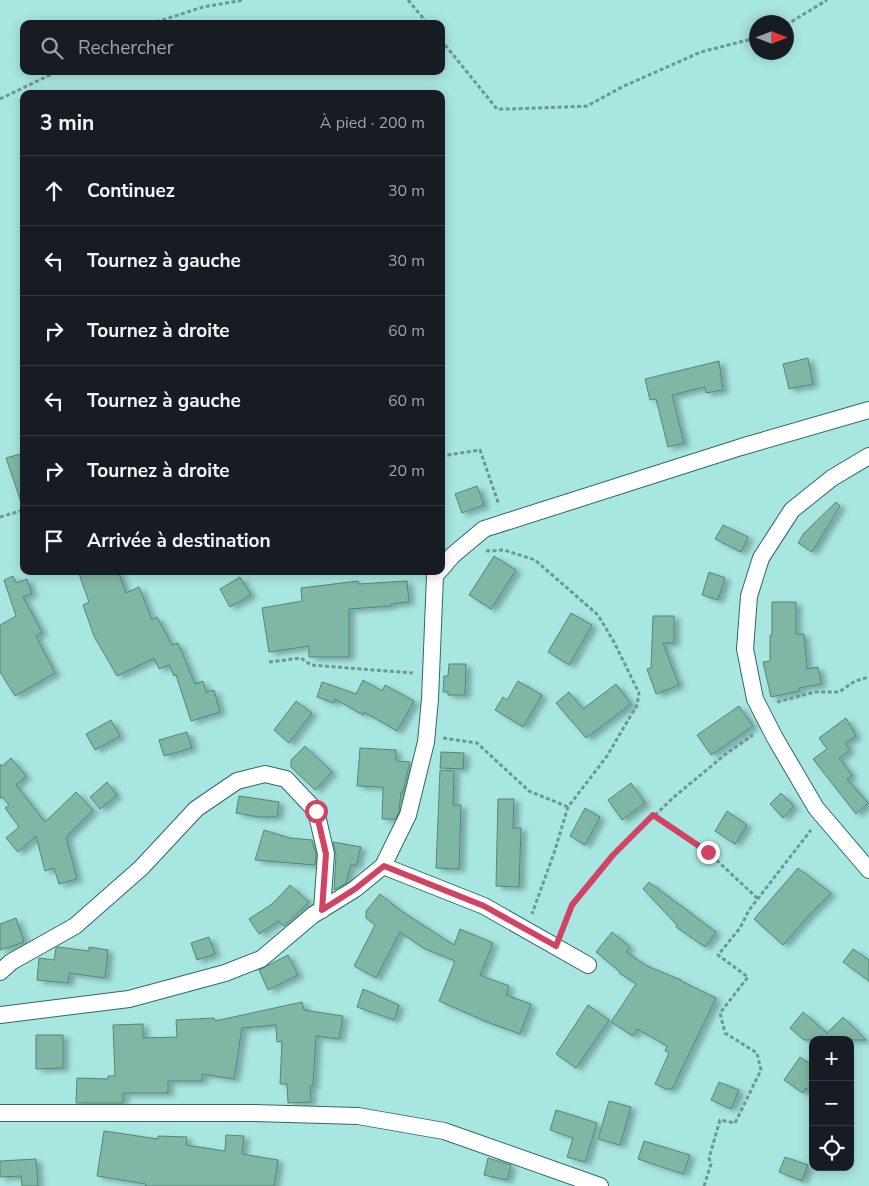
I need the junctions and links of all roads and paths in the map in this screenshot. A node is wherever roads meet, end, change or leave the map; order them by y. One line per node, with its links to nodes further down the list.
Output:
1 (244, 0): 4 (path)
2 (408, 0): 5 (path)
3 (827, 0): 6 (path)
4 (162, 20)
5 (425, 20)
6 (794, 20)
7 (749, 40): 8 (path)
8 (445, 45)
9 (50, 75): 10 (path)
10 (0, 99)
11 (869, 410): 16 (street)
12 (445, 455): 16 (path)
13 (869, 456): 23 (street)
14 (20, 511): 15 (path)
15 (0, 517)
16 (505, 522): 17 (street)
17 (453, 555): 18 (street); 26 (path)
18 (445, 564)
19 (436, 575): 21 (street)
20 (269, 662): 21 (path)
21 (431, 675): 25 (street)
22 (869, 678): 23 (path)
23 (759, 706): 24 (street)
24 (768, 725): 27 (path); 28 (street)
25 (427, 735): 26 (path); 29 (street)
26 (568, 807): 33 (path)
27 (653, 815): 31 (path); 34 (path)
28 (822, 815): 30 (street); 31 (path)
29 (384, 866): 32 (street); 33 (street)
30 (869, 870)
31 (758, 899): 40 (path)
32 (322, 910): 36 (street); 37 (street)
33 (527, 930): 34 (street)
34 (556, 946): 35 (street)
35 (588, 965)
36 (0, 972)
37 (0, 1014)
38 (0, 1113): 39 (street)
39 (600, 1186)
40 (704, 1186)

